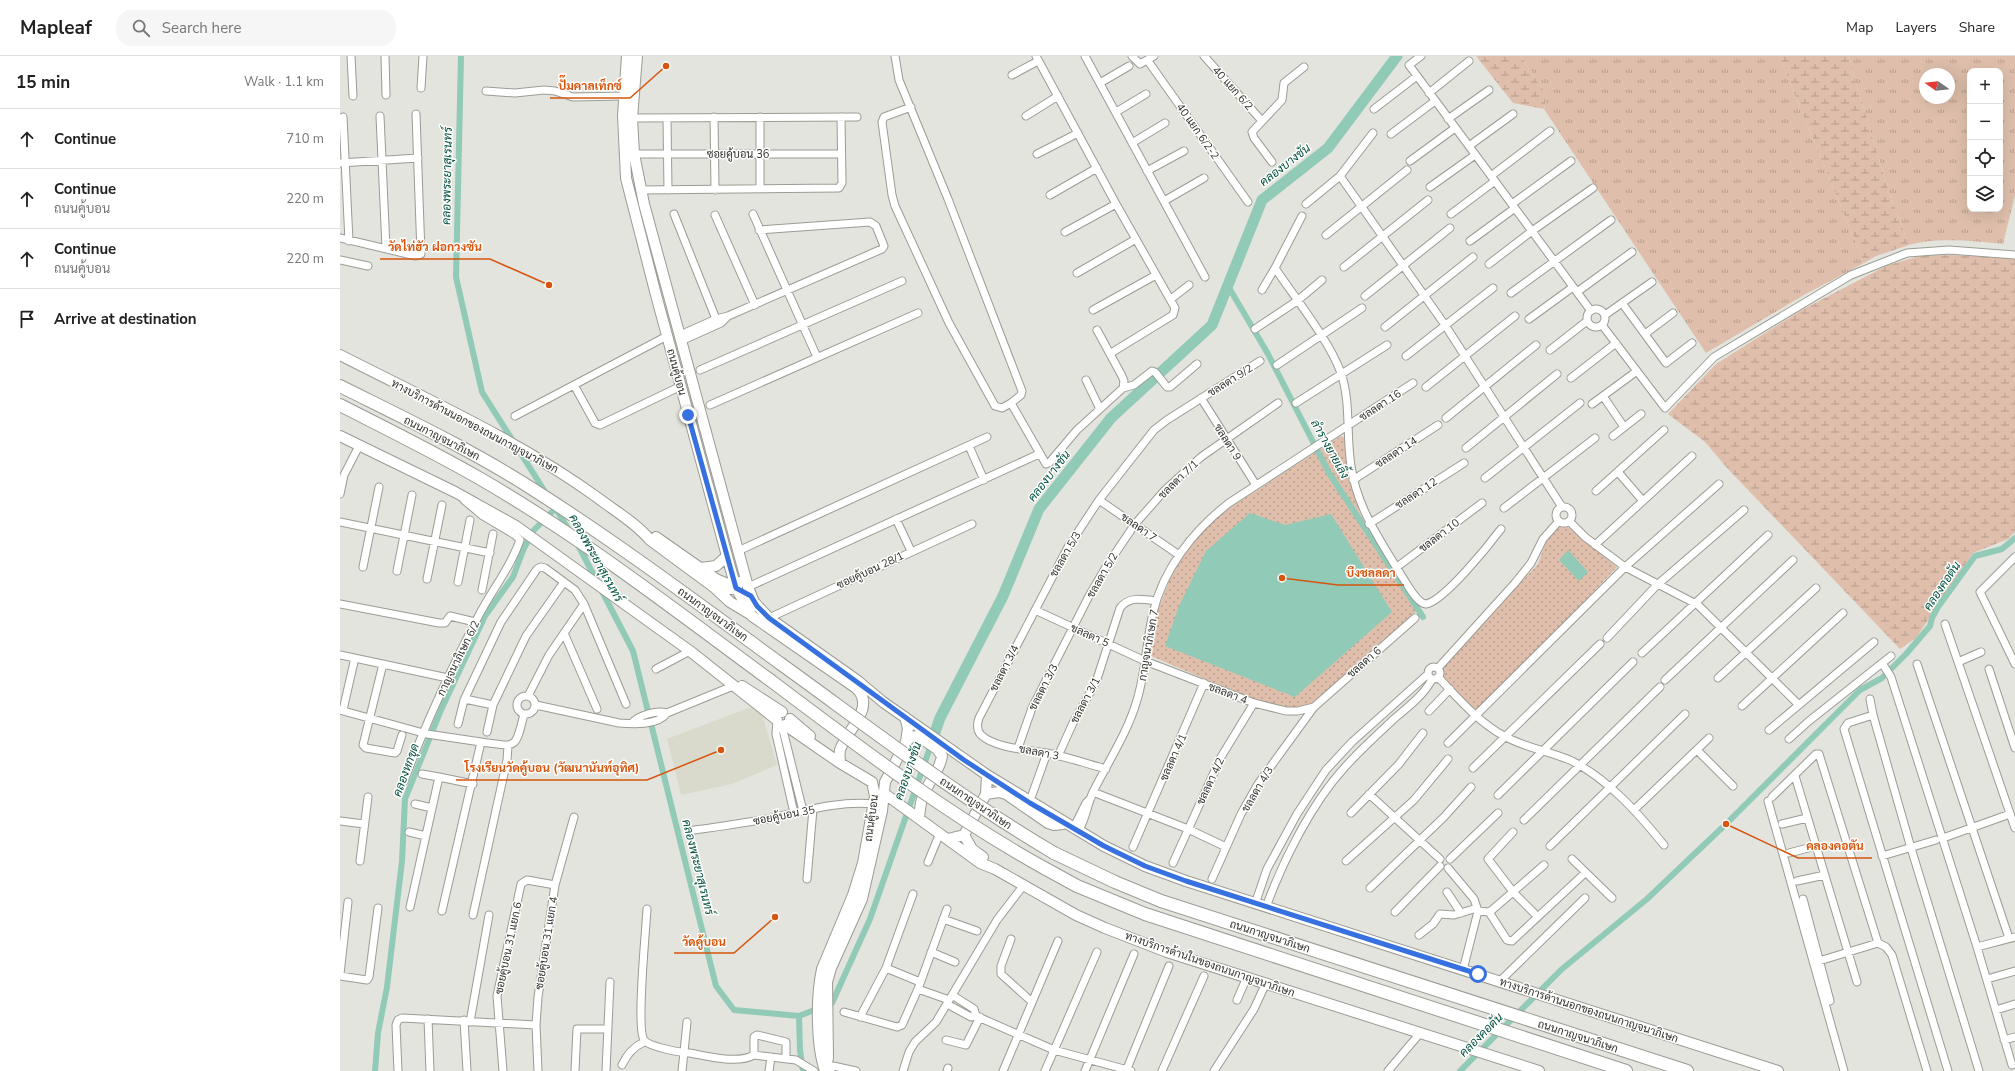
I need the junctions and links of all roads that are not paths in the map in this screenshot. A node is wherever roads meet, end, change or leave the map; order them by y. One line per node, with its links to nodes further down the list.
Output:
1 (352, 56): 25 (street)
2 (385, 56): 24 (street)
3 (423, 56): 19 (street)
4 (627, 56): 26 (main road, ถนนคู้บอน)
5 (637, 56): 41 (main road, ถนนคู้บอน)
6 (895, 56): 29 (street)
7 (1085, 56): 18 (street)
8 (1132, 56): 12 (street)
9 (1204, 56): 44 (street, 40 แยก 6/2)
10 (1421, 56): 17 (street)
11 (1037, 58): 16 (street); 27 (street)
12 (1151, 58): 82 (street, 40 แยก 6/2-2)
13 (1469, 62): 22 (street)
14 (1129, 66): 18 (street)
15 (1304, 67): 44 (street)
16 (1012, 75)
17 (1417, 76): 22 (street); 30 (street)
18 (1100, 83): 31 (street)
19 (421, 88)
20 (1489, 90): 43 (street)
21 (486, 91): 26 (street)
22 (1429, 93): 28 (street)
23 (1146, 94): 31 (street)
24 (386, 95)
25 (353, 96)
26 (624, 96): 150 (main road, ถนนคู้บอน)
27 (1058, 96): 35 (street); 48 (street)
28 (1435, 101): 43 (street); 50 (street)
29 (911, 107): 182 (street); 182 (street)
30 (1374, 108)
31 (1116, 112): 51 (street)
32 (416, 114): 61 (street)
33 (1513, 114): 52 (street)
34 (380, 116): 62 (street)
35 (1026, 116)
36 (344, 117): 65 (street)
37 (714, 117): 38 (street); 42 (street); 56 (street)
38 (760, 117): 39 (street); 57 (street)
39 (841, 117): 40 (street); 58 (street)
40 (857, 117)
41 (632, 118): 42 (street); 54 (main road, ถนนคู้บอน)
42 (667, 118): 55 (street)
43 (1448, 119): 46 (street)
44 (1262, 121): 66 (street)
45 (1165, 123): 51 (street)
46 (1455, 128): 52 (street); 63 (street)
47 (1550, 131): 72 (street)
48 (1078, 133): 59 (street); 67 (street)
49 (1373, 133): 70 (street)
50 (1391, 134)
51 (1132, 142): 69 (street)
52 (1469, 146): 60 (street)
53 (1184, 150): 69 (street)
54 (634, 154): 55 (street, ซอยคู้บอน 36); 76 (main road, ถนนคู้บอน)
55 (667, 154): 56 (street, ซอยคู้บอน 36); 77 (street)
56 (714, 154): 57 (street, ซอยคู้บอน 36); 78 (street)
57 (759, 154): 58 (street, ซอยคู้บอน 36); 75 (street)
58 (841, 154): 75 (street)
59 (1037, 154)
60 (1475, 155): 72 (street); 73 (street)
61 (418, 158): 62 (street); 103 (street)
62 (381, 161): 65 (street); 103 (street)
63 (1410, 161)
64 (1571, 161): 85 (street)
65 (342, 162): 101 (street)
66 (1272, 162)
67 (1097, 168): 79 (street); 83 (street)
68 (1407, 170): 86 (street)
69 (1147, 171): 81 (street)
70 (1340, 176): 84 (street); 86 (street)
71 (1204, 178): 81 (street)
72 (1492, 178): 85 (street); 89 (street)
73 (1430, 188)
74 (1593, 188): 95 (street)
75 (760, 189): 78 (street)
76 (641, 190): 77 (street); 152 (main road, ถนนคู้บอน)
77 (668, 190): 78 (street)
78 (715, 190)
79 (1050, 195)
80 (1428, 200): 99 (street)
81 (1164, 201): 116 (street)
82 (1248, 202)
83 (1116, 204): 96 (street); 100 (street)
84 (1306, 204)
85 (1513, 206): 95 (street); 102 (street)
86 (1361, 207): 97 (street); 99 (street)
87 (674, 214): 140 (street)
88 (752, 214): 94 (street)
89 (1451, 214)
90 (715, 215): 131 (street)
91 (1302, 216): 113 (street)
92 (1611, 220): 108 (street)
93 (1450, 228): 112 (street)
94 (760, 230): 122 (street); 122 (street)
95 (1532, 231): 108 (street); 109 (street)
96 (1065, 232)
97 (1326, 235)
98 (340, 238): 101 (street)
99 (1383, 238): 111 (street); 112 (street)
100 (1136, 239): 114 (street); 115 (street)
101 (349, 240): 103 (street)
102 (1470, 240)
103 (386, 248)
104 (1632, 252): 124 (street)
105 (2015, 255): 167 (street)
106 (1472, 257): 127 (street)
107 (340, 260): 110 (street)
108 (1554, 261): 124 (street); 125 (street)
109 (1489, 264)
110 (368, 266)
111 (1344, 267)
112 (1403, 267): 126 (street); 127 (street)
113 (1275, 268): 123 (street); 129 (street)
114 (1077, 273)
115 (1156, 274): 128 (street); 133 (street)
116 (1205, 277)
117 (1322, 280): 129 (street)
118 (902, 281): 143 (street)
119 (1652, 282): 130 (street)
120 (1189, 285): 128 (street)
121 (1492, 288): 144 (street)
122 (787, 290): 131 (street); 143 (street)
123 (1262, 290)
124 (1575, 290): 134 (street); 141 (street)
125 (1511, 293)
126 (1365, 296)
127 (1424, 297): 144 (street); 146 (street)
128 (1171, 300): 158 (street)
129 (1297, 301): 147 (street); 151 (street)
130 (1622, 303): 137 (street); 149 (street)
131 (755, 305): 138 (street)
132 (1362, 308): 151 (street)
133 (1093, 310)
134 (1591, 311): 137 (street); 142 (street)
135 (918, 313): 161 (street)
136 (1673, 313): 149 (street)
137 (1605, 315): 145 (street)
138 (728, 316): 140 (street); 152 (street)
139 (1515, 316): 162 (street)
140 (716, 319): 152 (street)
141 (1530, 319)
142 (1587, 320): 145 (street); 157 (street)
143 (803, 325): 161 (street); 166 (street)
144 (1445, 325): 160 (street); 162 (street)
145 (1602, 325): 153 (street)
146 (1385, 327)
147 (1255, 329)
148 (1097, 330): 158 (street)
149 (1645, 334): 154 (street)
150 (667, 336): 173 (street); 175 (main road, ถนนคู้บอน)
151 (1320, 336): 165 (street); 168 (street)
152 (680, 338): 245 (main road, ถนนคู้บอน)
153 (1616, 343): 167 (street); 170 (street)
154 (1692, 343)
155 (1386, 345): 168 (street)
156 (1536, 345): 178 (street)
157 (1550, 350)
158 (1111, 353): 177 (street)
159 (340, 356): 238 (main road, ทางบริการด้านนอกของถนนกาญจนาภิเษก)
160 (1406, 356)
161 (817, 357): 185 (street)
162 (1465, 357): 176 (street); 178 (street)
163 (1260, 362): 180 (street, ชลลดา 9/2)
164 (1197, 364): 177 (street)
165 (1277, 365)
166 (700, 370)
167 (1637, 371): 179 (street)
168 (1341, 373): 183 (street); 194 (street)
169 (1557, 374): 192 (street)
170 (1571, 378)
171 (1086, 380): 188 (street)
172 (1414, 383): 194 (street, ชลลดา 16)
173 (574, 385): 175 (street); 190 (street)
174 (340, 386): 545 (highway, ถนนกาญจนาภิเษก, bridge)
175 (680, 386): 249 (main road, ถนนคู้บอน)
176 (1426, 387)
177 (1123, 388): 188 (street)
178 (1485, 388): 191 (street); 192 (street)
179 (1603, 396): 186 (street); 195 (street)
180 (1201, 398): 200 (street, ชลลดา 9); 221 (street, ชลลดา 9/2)
181 (1278, 402): 200 (street, ชลลดา 7/1)
182 (1011, 403): 206 (street)
183 (1296, 403)
184 (1580, 403): 205 (street)
185 (710, 404)
186 (1592, 404)
187 (340, 405): 544 (highway, ถนนกาญจนาภิเษก, bridge)
188 (1100, 409): 206 (street)
189 (1641, 414): 195 (street)
190 (515, 416)
191 (1446, 418)
192 (1505, 418): 204 (street); 205 (street)
193 (1438, 425): 213 (street, ชลลดา 14)
194 (1347, 427): 213 (street); 215 (street, กาญจนาภิเษก 7)
195 (1624, 427): 198 (street)
196 (1664, 430): 209 (street)
197 (340, 436): 202 (main road)
198 (1613, 436)
199 (987, 438): 203 (street)
200 (1226, 438): 215 (street, ชลลดา 9); 234 (street, ชลลดา 7/1)
201 (1595, 438): 211 (street)
202 (359, 446): 218 (main road); 219 (street)
203 (969, 446): 212 (street); 245 (street)
204 (1466, 448)
205 (1524, 448): 210 (street); 211 (street)
206 (1039, 454): 212 (street)
207 (1692, 456): 222 (street)
208 (1464, 463): 235 (street, ชลลดา 12)
209 (1618, 472): 217 (street); 222 (street)
210 (1485, 478)
211 (1543, 478): 225 (street); 226 (street)
212 (984, 480): 228 (street)
213 (1353, 480): 235 (street)
214 (1719, 484): 255 (street)
215 (1256, 485): 248 (street, กาญจนาภิเษก 7)
216 (379, 487): 236 (street)
217 (1596, 491)
218 (455, 492): 277 (street, กาญจนาภิเษก 6/2); 287 (main road)
219 (340, 494)
220 (412, 494): 240 (street)
221 (1099, 500): 234 (street, ชลลดา 7); 272 (street, ชลลดา 5/3)
222 (1643, 500): 243 (street)
223 (1482, 503): 253 (street, ชลลดา 10)
224 (442, 505): 242 (street)
225 (1504, 508)
226 (1562, 508): 230 (street); 231 (street)
227 (1744, 510): 262 (street)
228 (896, 519): 246 (street); 267 (street)
229 (470, 520): 244 (street)
230 (1559, 521): 231 (street); 302 (street)
231 (1569, 521): 243 (street)
232 (340, 522): 236 (street)
233 (972, 524): 246 (street, ซอยคู้บอน 28/1)
234 (1135, 524): 248 (street, ชลลดา 7); 279 (street, ชลลดา 5/2)
235 (1369, 524): 253 (street)
236 (370, 528): 240 (street); 252 (street)
237 (1501, 530): 253 (street)
238 (644, 533): 254 (main road, ทางบริการด้านนอกของถนนกาญจนาภิเษก); 263 (main road, ทางบริการด้านนอกของถนนกาญจนาภิเษก)
239 (493, 534): 247 (street)
240 (404, 535): 242 (street); 257 (street)
241 (1768, 535): 269 (street)
242 (434, 541): 244 (street); 259 (street)
243 (1595, 545): 255 (street)
244 (465, 548): 247 (street); 260 (street)
245 (738, 551): 258 (main road, ถนนคู้บอน)
246 (911, 551): 275 (street, ซอยคู้บอน 28/1)
247 (490, 553): 266 (street)
248 (1179, 555): 268 (street, กาญจนาภิเษก 7)
249 (727, 556): 254 (main road); 264 (main road, ถนนคู้บอน)
250 (2013, 559): 256 (street); 286 (street)
251 (1793, 560): 280 (street)
252 (363, 567)
253 (1397, 567)
254 (701, 568): 264 (main road, ทางบริการด้านนอกของถนนกาญจนาภิเษก)
255 (1625, 568): 262 (street); 332 (street)
256 (2015, 568)
257 (396, 571)
258 (744, 571): 264 (main road); 267 (main road, ถนนคู้บอน)
259 (427, 579)
260 (458, 582)
261 (564, 582): 271 (street); 315 (street); 321 (street)
262 (1657, 585): 269 (street); 282 (street)
263 (715, 588): 264 (main road, ทางบริการด้านนอกของถนนกาญจนาภิเษก); 274 (main road)
264 (736, 588): 267 (main road, ทางบริการด้านนอกของถนนกาญจนาภิเษก); 274 (main road, ถนนคู้บอน)
265 (1816, 588): 288 (street)
266 (482, 590)
267 (750, 591): 275 (main road, ถนนคู้บอน)
268 (1156, 601): 284 (street, ชลลดา 3/1); 293 (street, กาญจนาภิเษก 7)
269 (1695, 602): 280 (street); 290 (street)
270 (340, 604): 277 (street)
271 (584, 604): 281 (street); 319 (street)
272 (1034, 610): 279 (street, ชลลดา 5); 339 (street, ชลลดา 3/4)
273 (1843, 613): 308 (street)
274 (752, 616): 323 (main road, ถนนคู้บอน)
275 (769, 618): 317 (main road, ถนนคู้บอน)
276 (1415, 618): 325 (street, ชลลดา 6)
277 (475, 622): 306 (street, กาญจนาภิเษก 6/2)
278 (1946, 624): 296 (street)
279 (1073, 628): 284 (street, ชลลดา 5); 354 (street, ชลลดา 3/3)
280 (1719, 628): 288 (street); 309 (street)
281 (564, 633): 314 (street); 326 (street)
282 (1607, 638)
283 (1874, 642): 320 (street)
284 (1110, 644): 293 (street, ชลลดา 5); 360 (street, ชลลดา 3/1)
285 (1600, 644): 346 (street)
286 (2012, 649): 299 (street)
287 (690, 652): 301 (main road); 303 (street)
288 (1746, 652): 307 (street); 308 (street)
289 (1981, 652): 296 (street)
290 (1642, 653)
291 (340, 655): 306 (street)
292 (1891, 656): 297 (street)
293 (1145, 661): 310 (street, ชลลดา 4); 366 (street, กาญจนาภิเษก 7)
294 (354, 662): 327 (street)
295 (1633, 662): 357 (street)
296 (1958, 662): 397 (street)
297 (1882, 663): 348 (street); 415 (street)
298 (1917, 664): 405 (street)
299 (2015, 664)
300 (382, 668): 335 (street)
301 (712, 668): 311 (main road); 336 (main road)
302 (1438, 668): 305 (street); 305 (street)
303 (656, 669)
304 (1989, 669): 355 (street)
305 (1433, 677): 313 (street); 450 (street); 452 (street)
306 (448, 678): 342 (street, กาญจนาภิเษก 6/2)
307 (1718, 678)
308 (1771, 679): 320 (street); 324 (street)
309 (1665, 680)
310 (1204, 684): 318 (street, ชลลดา 4); 393 (street, ชลลดา 4/1)
311 (733, 686): 322 (street); 336 (main road)
312 (1660, 687): 364 (street)
313 (1450, 689): 329 (street); 332 (street)
314 (528, 696): 322 (street); 330 (street)
315 (465, 699): 321 (street); 338 (street)
316 (1870, 699): 333 (street)
317 (883, 702): 323 (main road); 334 (main road, ถนนคู้บอน)
318 (1254, 703): 328 (street, ชลลดา 4); 408 (street, ชลลดา 4/2)
319 (626, 704)
320 (1798, 704): 340 (street)
321 (493, 705): 341 (street)
322 (536, 705): 330 (street)
323 (864, 706): 356 (main road)
324 (1742, 706)
325 (1314, 707): 328 (street, ชลลดา 4); 337 (street, ชลลดา 4/3)
326 (597, 709)
327 (341, 710): 335 (street)
328 (1298, 711): 337 (street)
329 (1429, 711)
330 (524, 714): 352 (street)
331 (1685, 714): 376 (street)
332 (1476, 715): 346 (street); 351 (street)
333 (1873, 715): 422 (street); 424 (street)
334 (905, 717): 344 (main road, ทางบริการด้านนอกของถนนกาญจนาภิเษก); 350 (main road, ถนนคู้บอน)
335 (370, 718): 342 (street); 345 (street)
336 (783, 720): 356 (main road); 363 (main road); 391 (street); 392 (street)
337 (1302, 722): 421 (street, ชลลดา 4/3)
338 (458, 724)
339 (977, 728): 354 (street, ชลลดา 3)
340 (1769, 730)
341 (487, 732)
342 (425, 733): 349 (street); 372 (street, กาญจนาภิเษก 6/2)
343 (1423, 733): 380 (street)
344 (923, 734): 350 (main road); 353 (main road, ทางบริการด้านนอกของถนนกาญจนาภิเษก)
345 (402, 735)
346 (1504, 736): 357 (street); 367 (street)
347 (1709, 738): 358 (street)
348 (1789, 739)
349 (481, 742): 352 (street); 375 (street)
350 (906, 742): 374 (main road, ถนนคู้บอน)
351 (1448, 743)
352 (508, 746): 462 (street)
353 (939, 746): 362 (main road, ทางบริการด้านนอกของถนนกาญจนาภิเษก); 365 (main road)
354 (1018, 748): 359 (street, ชลลดา 3)
355 (2015, 748)
356 (840, 750): 363 (main road)
357 (1543, 751): 364 (street); 383 (street)
358 (1698, 752): 377 (street); 390 (street)
359 (1047, 753): 360 (street, ชลลดา 3); 381 (street)
360 (1058, 756): 366 (street, ชลลดา 3)
361 (1448, 759): 399 (street)
362 (964, 760): 365 (main road); 369 (main road, ทางบริการด้านนอกของถนนกาญจนาภิเษก)
363 (840, 763): 373 (main road, ถนนคู้บอน)
364 (1579, 766): 376 (street); 401 (street)
365 (938, 768): 396 (main road)
366 (1106, 768): 382 (street, กาญจนาภิเษก 7)
367 (1473, 768)
368 (422, 774): 371 (street)
369 (987, 775): 379 (main road); 406 (main road, ทางบริการด้านนอกของถนนกาญจนาภิเษก)
370 (1795, 776): 400 (street); 470 (street); 547 (street)
371 (439, 777): 375 (street); 388 (street)
372 (404, 781)
373 (872, 782): 374 (main road); 387 (main road, ถนนคู้บอน)
374 (885, 782): 384 (main road, ถนนคู้บอน)
375 (472, 784): 457 (street)
376 (1609, 786): 390 (street); 418 (street)
377 (1733, 786)
378 (1471, 788): 416 (street)
379 (986, 794): 406 (main road); 412 (main road)
380 (1369, 794): 394 (street); 399 (street)
381 (1032, 795)
382 (1092, 795): 393 (street); 406 (street, กาญจนาภิเษก 7)
383 (1498, 795)
384 (888, 796): 396 (main road, ทางบริการด้านในของถนนกาญจนาภิเษก); 491 (main road, ถนนคู้บอน)
385 (368, 797): 403 (street)
386 (415, 804): 388 (street)
387 (874, 804): 389 (street, ซอยคู้บอน 35); 491 (main road, ถนนคู้บอน)
388 (432, 808): 413 (street)
389 (813, 810): 391 (street, ซอยคู้บอน 35); 438 (street)
390 (1634, 810): 417 (street)
391 (803, 811): 392 (street, ซอยคู้บอน 35)
392 (794, 813): 409 (street, ซอยคู้บอน 35)
393 (1148, 813): 408 (street); 420 (street, ชลลดา 4/1)
394 (1351, 813)
395 (1498, 813): 425 (street)
396 (915, 816): 414 (main road, ทางบริการด้านในของถนนกาญจนาภิเษก)
397 (2012, 816): 405 (street); 407 (street)
398 (574, 817): 440 (street, ซอยคู้บอน 31 แยก 4)
399 (1394, 817): 416 (street); 428 (street)
400 (1807, 818): 404 (street); 419 (street)
401 (1524, 820)
402 (340, 821): 403 (street)
403 (364, 824): 427 (street)
404 (1782, 824)
405 (1971, 827): 415 (street); 467 (street)
406 (1072, 828): 450 (main road, ทางบริการด้านนอกของถนนกาญจนาภิเษก)
407 (2015, 828)
408 (1188, 829): 421 (street); 430 (street, ชลลดา 4/2)
409 (694, 830)
410 (409, 832): 413 (street)
411 (1512, 832): 444 (street)
412 (964, 835): 414 (main road); 434 (main road)
413 (426, 836): 451 (street)
414 (944, 836): 429 (street); 434 (main road, ทางบริการด้านในของถนนกาญจนาภิเษก)
415 (1939, 839): 422 (street); 471 (street)
416 (1420, 840): 431 (street); 442 (street)
417 (1664, 845)
418 (1550, 846)
419 (1816, 846): 423 (street); 436 (street)
420 (1133, 847)
421 (1226, 847): 437 (street, ชลลดา 4/3)
422 (1911, 848): 424 (street); 550 (street)
423 (1789, 853)
424 (1882, 856): 549 (street)
425 (1450, 858): 431 (street); 433 (street)
426 (1572, 859): 435 (street)
427 (360, 861)
428 (1346, 861)
429 (928, 862)
430 (1173, 863)
431 (1440, 863): 433 (street); 458 (street)
432 (1544, 865): 444 (street)
433 (1448, 868): 456 (street)
434 (995, 869): 441 (main road, ทางบริการด้านในของถนนกาญจนาภิเษก)
435 (1585, 873): 447 (street); 459 (street)
436 (1825, 875): 439 (street); 474 (street)
437 (1212, 878)
438 (807, 879)
439 (1797, 881)
440 (555, 885): 504 (street, ซอยคู้บอน 31 แยก 6); 505 (street, ซอยคู้บอน 31 แยก 4)
441 (1023, 886): 484 (main road, ทางบริการด้านในของถนนกาญจนาภิเษก); 492 (street)
442 (1370, 888)
443 (1447, 892): 460 (street)
444 (1514, 893): 459 (street); 461 (street)
445 (913, 894): 479 (street)
446 (1585, 898): 486 (street)
447 (1612, 898)
448 (1803, 900): 476 (street)
449 (348, 902): 482 (street)
450 (1255, 904): 452 (main road, ทางบริการด้านนอกของถนนกาญจนาภิเษก)
451 (410, 907)
452 (1266, 907): 480 (main road, ทางบริการด้านนอกของถนนกาญจนาภิเษก)
453 (378, 908): 482 (street)
454 (647, 909): 512 (street)
455 (947, 909): 464 (street)
456 (1478, 910): 459 (street); 460 (street); 480 (street)
457 (442, 911)
458 (1395, 912)
459 (1489, 912)
460 (1461, 913): 466 (street)
461 (1534, 913)
462 (473, 915)
463 (489, 915): 502 (street)
464 (943, 919): 465 (street); 472 (street)
465 (977, 931)
466 (1419, 935)
467 (2012, 938): 471 (street)
468 (1011, 940): 495 (street)
469 (1058, 941): 495 (street)
470 (1878, 943): 474 (street); 548 (street)
471 (1977, 947): 485 (street)
472 (931, 952): 477 (street); 490 (street)
473 (1097, 952): 513 (street)
474 (1848, 952): 476 (street); 488 (street)
475 (1134, 954): 518 (street)
476 (1819, 961): 494 (street)
477 (955, 962)
478 (1169, 966): 522 (street)
479 (886, 968): 490 (street); 500 (street)
480 (1463, 970): 486 (main road, ทางบริการด้านนอกของถนนกาญจนาภิเษก)
481 (2015, 971): 485 (street)
482 (340, 976)
483 (1204, 976): 540 (street)
484 (1247, 977): 489 (main road, ทางบริการด้านในของถนนกาญจนาภิเษก); 493 (street)
485 (1987, 979): 497 (street)
486 (1500, 981): 546 (main road, ทางบริการด้านนอกของถนนกาญจนาภิเษก)
487 (610, 982): 506 (street)
488 (1857, 982)
489 (1266, 984): 507 (main road, ทางบริการด้านในของถนนกาญจนาภิเษก); 541 (street)
490 (919, 986): 492 (street); 500 (street)
491 (822, 995): 533 (main road, ถนนคู้บอน)
492 (949, 1000): 499 (street); 536 (street)
493 (1237, 1000)
494 (1830, 1001)
495 (1032, 1002): 508 (street)
496 (2015, 1004): 497 (street)
497 (1996, 1010): 511 (street)
498 (844, 1012): 500 (street)
499 (978, 1016): 508 (street); 510 (street)
500 (860, 1017)
501 (428, 1019): 502 (street); 523 (street); 524 (street)
502 (467, 1021): 504 (street); 525 (street)
503 (687, 1022): 514 (street)
504 (500, 1023): 505 (street); 526 (street, ซอยคู้บอน 31 แยก 6)
505 (536, 1025): 527 (street, ซอยคู้บอน 31 แยก 4)
506 (607, 1029): 528 (street); 529 (street)
507 (1421, 1032): 521 (main road, ทางบริการด้านในของถนนกาญจนาภิเษก); 542 (street)
508 (1019, 1036): 513 (street); 537 (street)
509 (2015, 1037): 511 (street)
510 (946, 1040)
511 (2004, 1040): 520 (street)
512 (644, 1042): 514 (street); 519 (street)
513 (1054, 1050): 518 (street); 538 (street)
514 (684, 1052): 515 (street); 530 (street)
515 (754, 1055): 516 (street); 517 (street)
516 (771, 1058): 517 (street); 531 (street)
517 (786, 1058): 532 (street)
518 (1090, 1059): 522 (street); 539 (street)
519 (622, 1065)
520 (2012, 1065)
521 (1518, 1068): 543 (main road, ทางบริการด้านในของถนนกาญจนาภิเษก)
522 (1128, 1070)
523 (398, 1071)
524 (430, 1071)
525 (467, 1071)
526 (503, 1071)
527 (538, 1071)
528 (575, 1071)
529 (606, 1071)
530 (682, 1071)
531 (769, 1071)
532 (814, 1071)
533 (825, 1071)
534 (830, 1071): 535 (street)
535 (856, 1071)
536 (903, 1071)
537 (1003, 1071)
538 (1045, 1071)
539 (1085, 1071)
540 (1162, 1071)
541 (1214, 1071)
542 (1388, 1071)
543 (1539, 1071)
544 (1626, 1071)
545 (1687, 1071)
546 (1778, 1071)
547 (1844, 1071)
548 (1927, 1071)
549 (1948, 1071)
550 (1979, 1071)

